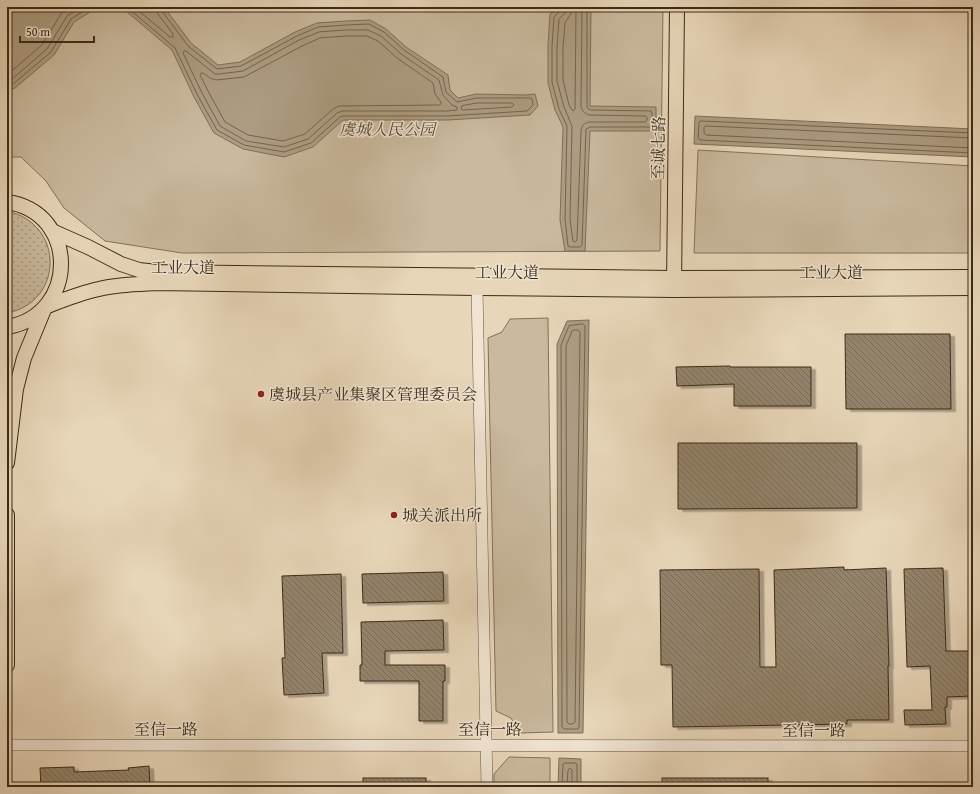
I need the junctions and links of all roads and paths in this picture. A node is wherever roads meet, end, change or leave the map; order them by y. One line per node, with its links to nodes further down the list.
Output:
1 (677, 7): 5 (main road, 至诚七路)
2 (7, 202): 3 (main road)
3 (52, 231): 5 (main road); 8 (main road)
4 (973, 277): 5 (main road)
5 (674, 284): 6 (main road, 工业大道); 7 (main road, 工业大道)
6 (477, 288): 8 (main road, 工业大道); 16 (street)
7 (973, 288)
8 (45, 308): 9 (main road); 10 (main road)
9 (7, 327)
10 (7, 463)
11 (7, 514): 12 (main road)
12 (7, 533): 13 (main road)
13 (8, 590): 14 (main road)
14 (7, 665)
15 (7, 745): 16 (street, 至信一路)
16 (487, 745): 17 (street, 至信一路); 18 (street)
17 (973, 746)
18 (487, 787)

